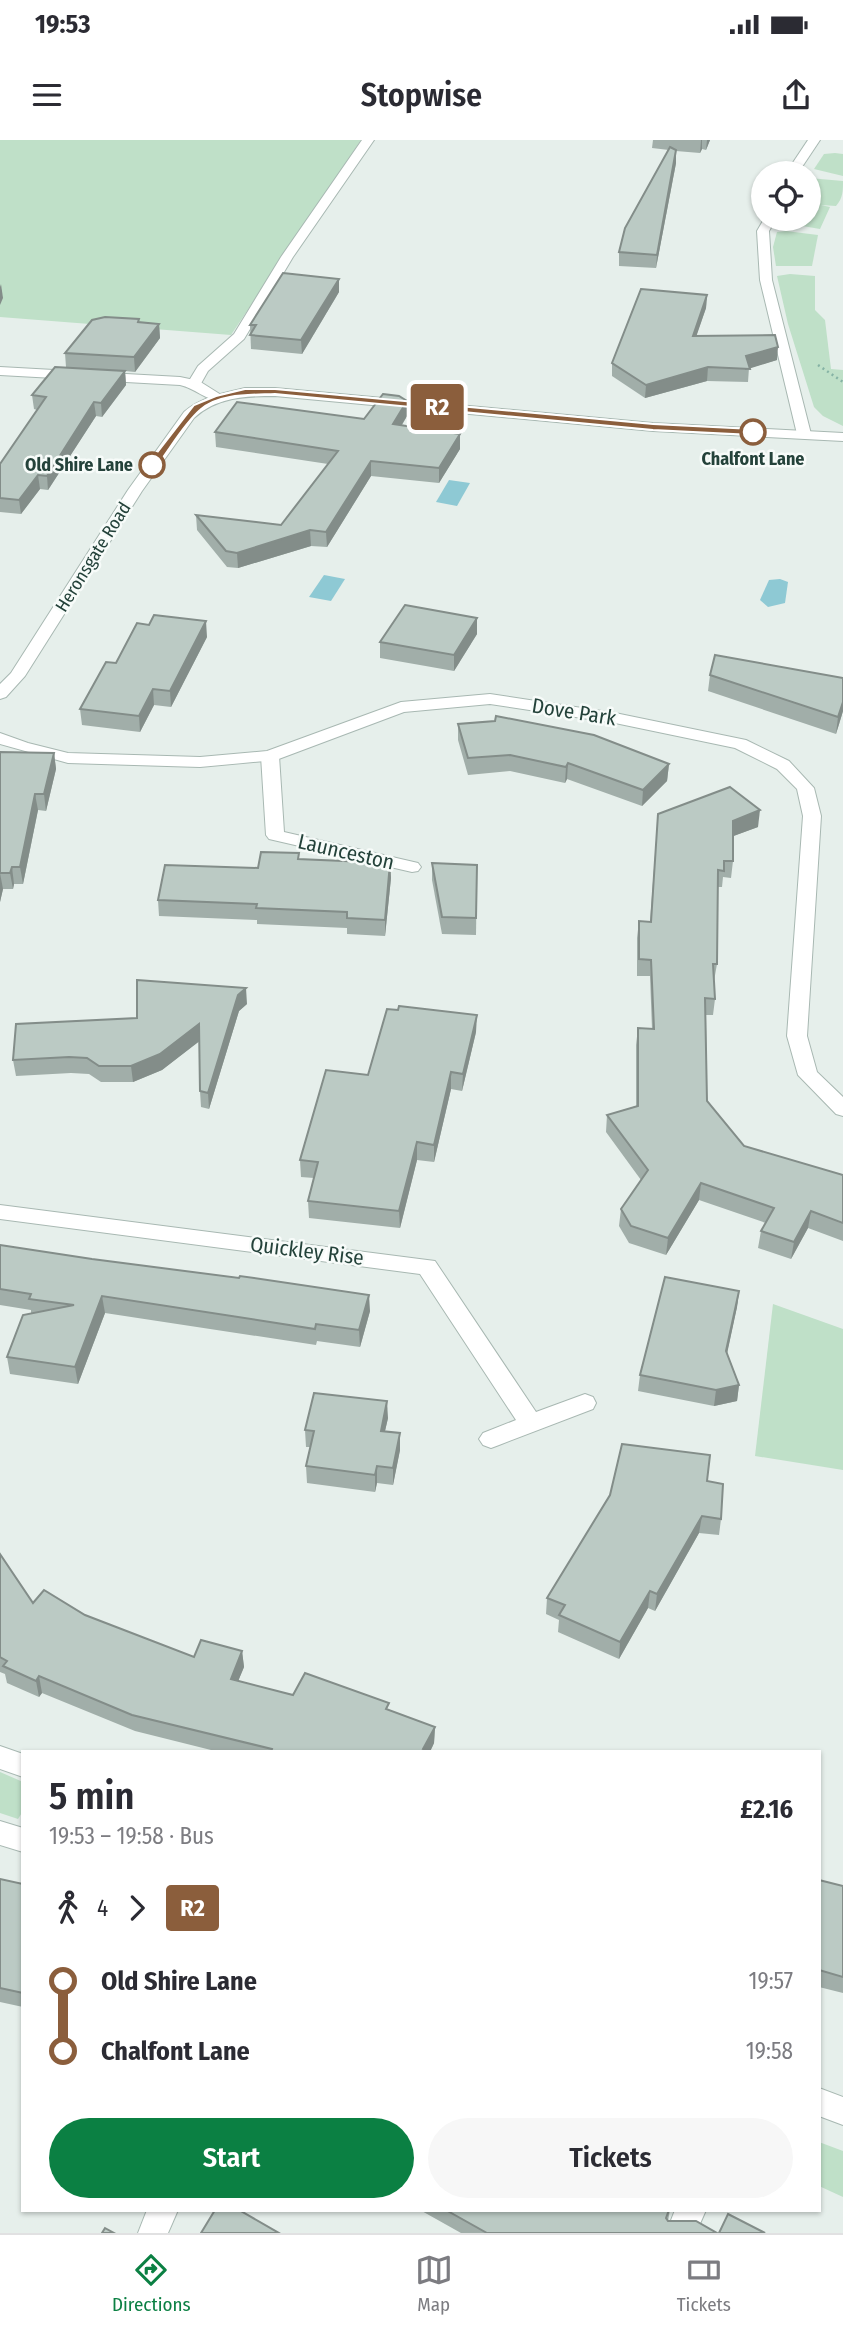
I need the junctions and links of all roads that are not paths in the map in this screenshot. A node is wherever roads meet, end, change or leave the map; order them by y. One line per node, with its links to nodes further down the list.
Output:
1 (368, 140): 6 (street)
2 (814, 140): 3 (street)
3 (800, 161)
4 (764, 231): 8 (street)
5 (0, 371): 6 (street)
6 (194, 384): 7 (street)
7 (219, 398): 8 (street); 10 (street, Heronsgate Road)
8 (804, 434): 9 (street)
9 (843, 437)
10 (0, 694)
11 (0, 738): 12 (street, Dove Park)
12 (270, 757): 13 (street, Launceston); 14 (street, Dove Park)
13 (412, 867)
14 (843, 1109)
15 (0, 1212): 17 (street, Quickley Rise)
16 (585, 1403): 17 (street)
17 (531, 1424): 18 (street)
18 (491, 1439)
19 (0, 1757): 20 (street)
20 (21, 1765)
21 (0, 1833): 22 (street)
22 (21, 1839)
23 (821, 2103): 24 (street)
24 (843, 2111)
25 (162, 2212): 27 (street)
26 (690, 2212): 28 (street)
27 (153, 2233)
28 (681, 2233)

